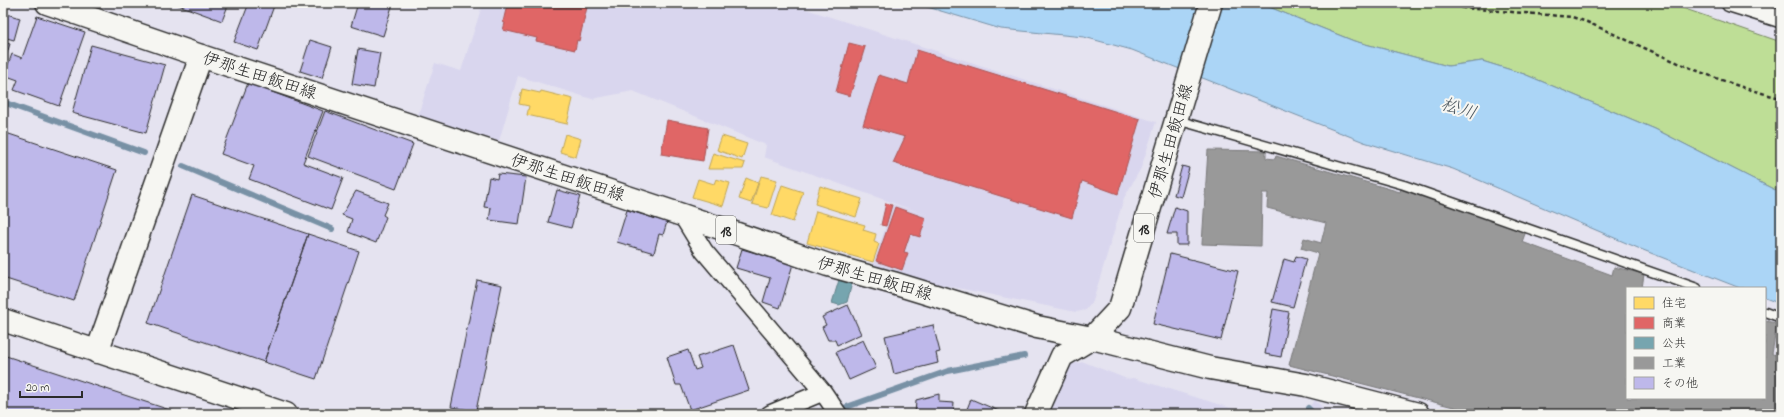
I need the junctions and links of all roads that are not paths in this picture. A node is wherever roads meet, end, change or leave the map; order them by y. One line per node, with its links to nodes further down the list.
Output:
1 (47, 3): 5 (main road, 伊那生田飯田線 / 18)
2 (1211, 3): 6 (main road, 伊那生田飯田線 / 18)
3 (1730, 3): 4 (street)
4 (1781, 19)
5 (201, 56): 7 (main road, 伊那生田飯田線 / 18); 13 (main road)
6 (1178, 114): 8 (lane); 12 (main road, 伊那生田飯田線 / 18)
7 (682, 215): 12 (main road, 伊那生田飯田線 / 18); 14 (street)
8 (1694, 287)
9 (1766, 312): 10 (lane)
10 (1781, 318)
11 (3, 320): 13 (main road)
12 (1092, 338): 18 (main road); 19 (main road, 伊那生田飯田線 / 18)
13 (97, 352): 15 (main road)
14 (826, 396): 16 (street); 17 (street)
15 (286, 414)
16 (770, 414)
17 (838, 414)
18 (1036, 414)
19 (1418, 414)

